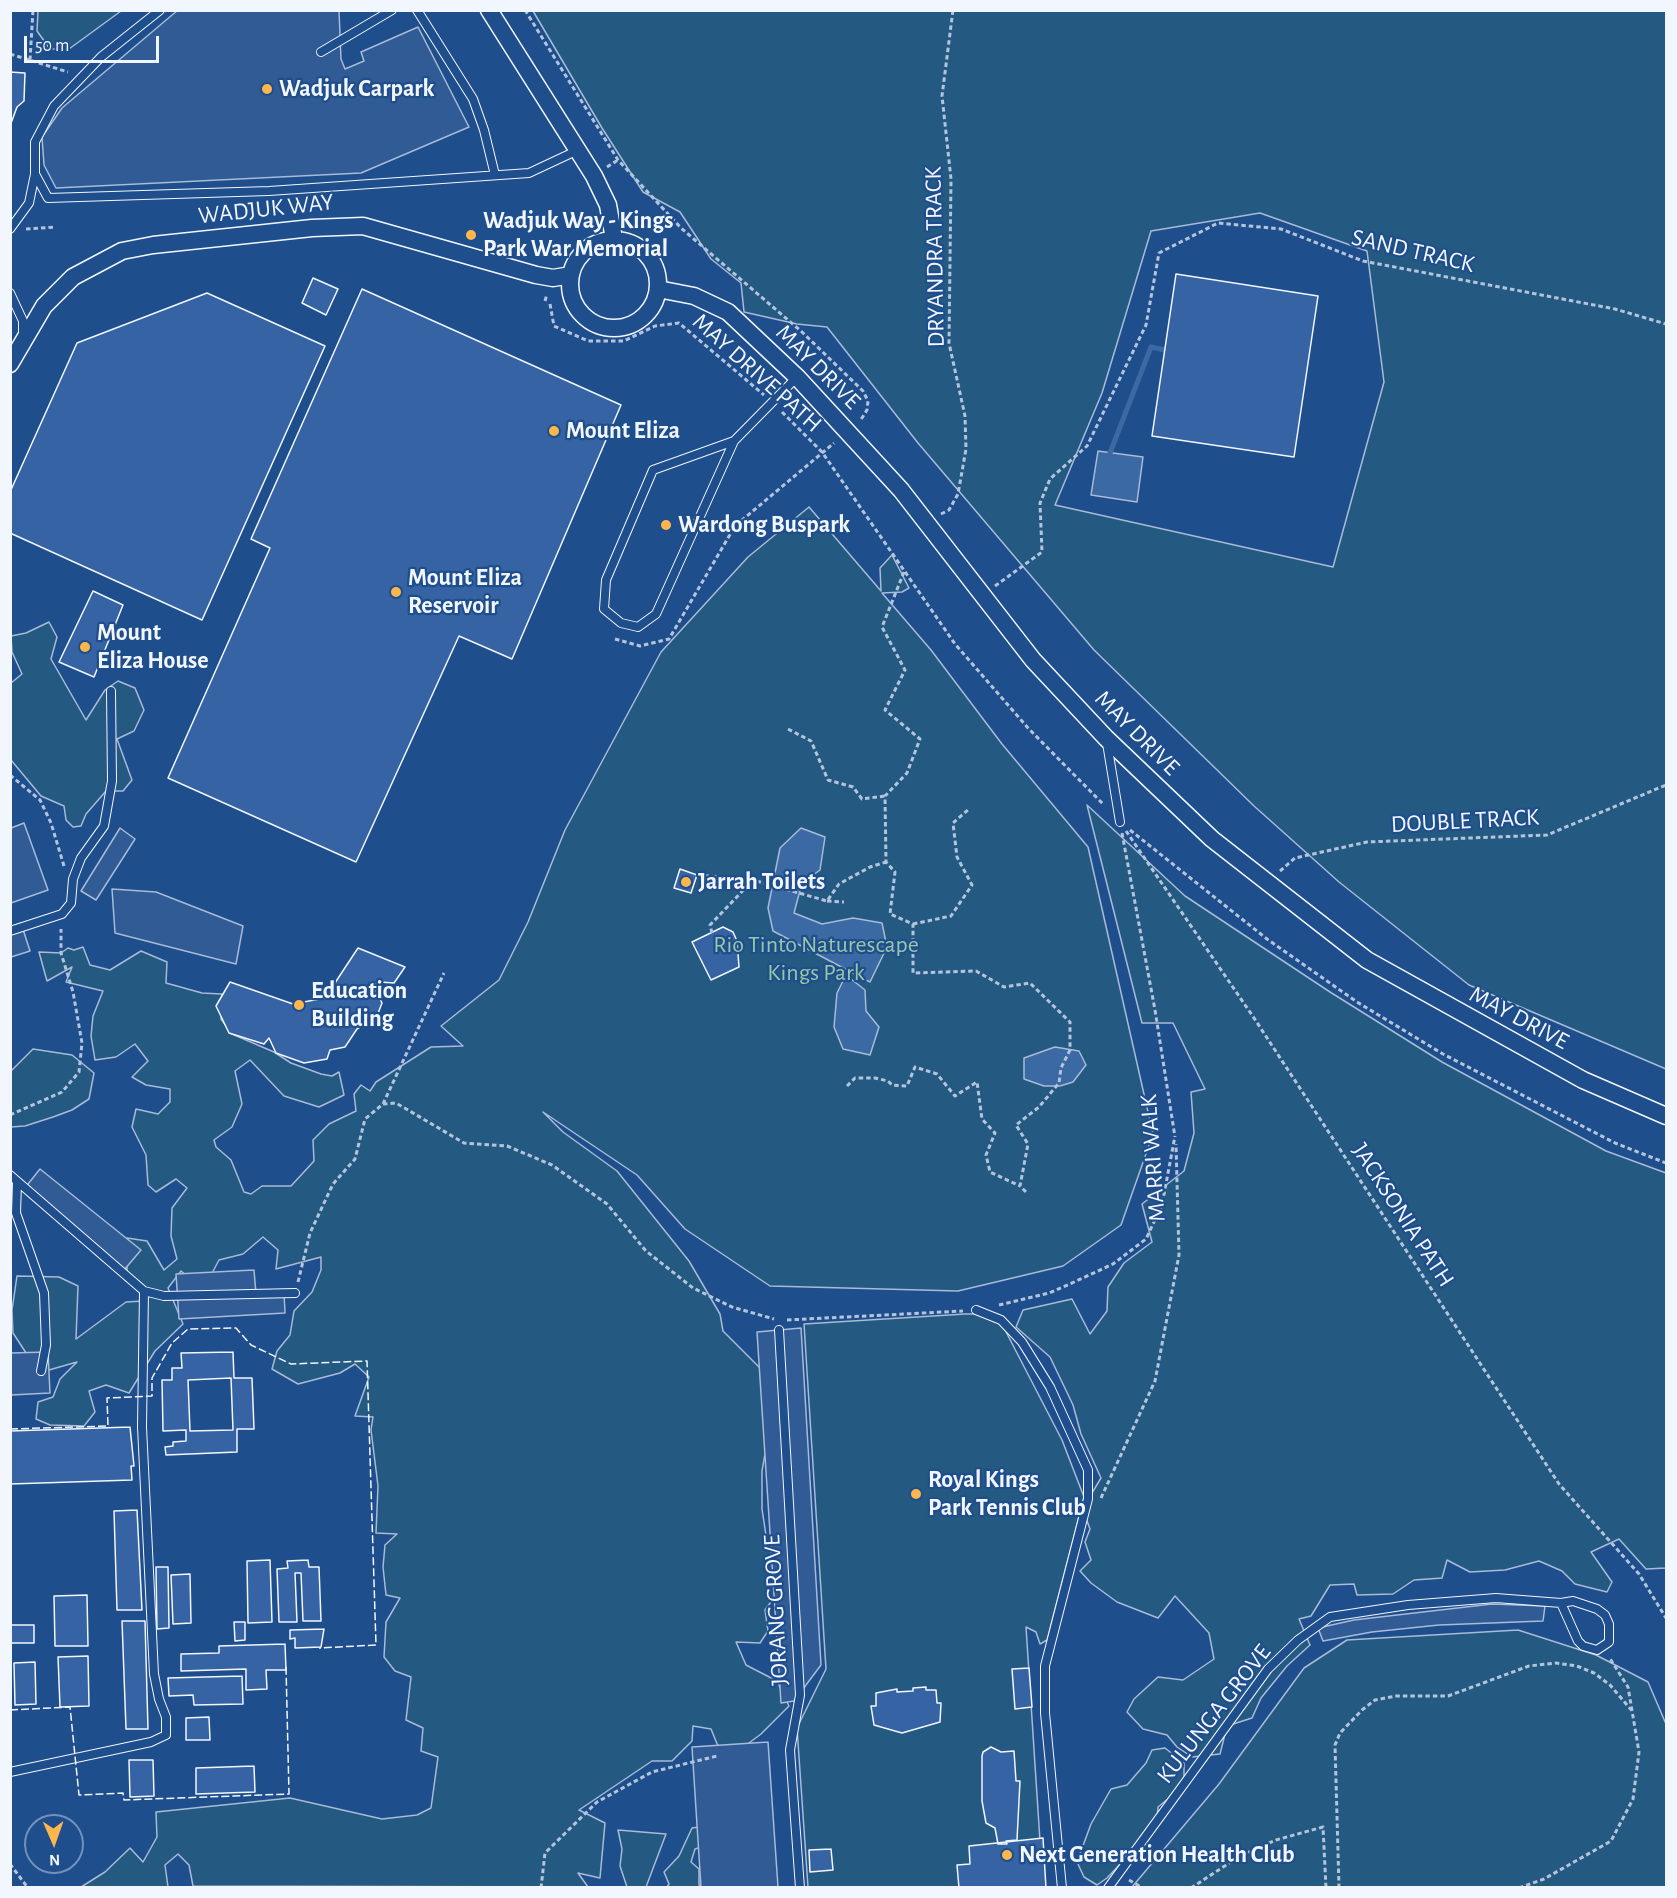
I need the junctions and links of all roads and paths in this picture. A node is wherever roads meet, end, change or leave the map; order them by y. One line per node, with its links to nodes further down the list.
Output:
1 (33, 10): 10 (path)
2 (160, 10): 11 (lane)
3 (392, 10): 8 (lane)
4 (417, 10): 14 (lane)
5 (489, 10): 12 (street)
6 (525, 10): 27 (path)
7 (953, 10): 30 (path, DRYANDRA TRACK)
8 (321, 52)
9 (10, 54): 10 (path)
10 (30, 60): 11 (path)
11 (81, 76): 13 (lane)
12 (576, 151): 14 (lane); 17 (street)
13 (35, 174): 14 (lane); 16 (lane)
14 (495, 175)
15 (55, 227): 16 (path)
16 (10, 229)
17 (614, 240): 18 (street); 19 (street)
18 (571, 275): 19 (street); 23 (street, WADJUK WAY)
19 (658, 289): 25 (street, MAY DRIVE)
20 (10, 293): 23 (lane)
21 (550, 304): 26 (path, MAY DRIVE PATH)
22 (1666, 324): 32 (path, SAND TRACK)
23 (23, 343): 24 (street, WADJUK WAY)
24 (10, 364)
25 (797, 377): 26 (lane); 27 (street, MAY DRIVE)
26 (772, 401): 28 (lane); 29 (path, MAY DRIVE PATH)
27 (849, 431): 29 (path); 30 (street, MAY DRIVE)
28 (734, 441): 28 (lane)
29 (822, 453): 33 (path)
30 (925, 522): 32 (street, MAY DRIVE)
31 (904, 572): 39 (path)
32 (982, 595): 36 (street, MAY DRIVE)
33 (615, 639)
34 (111, 691): 46 (lane)
35 (788, 729): 39 (path)
36 (1106, 738): 41 (lane); 45 (street, MAY DRIVE)
37 (10, 775): 46 (path)
38 (1666, 785): 45 (path, DOUBLE TRACK)
39 (885, 796): 42 (path)
40 (969, 809): 52 (path)
41 (1120, 822): 60 (path, MARRI WALK); 72 (path, JACKSONIA PATH)
42 (886, 862): 47 (path); 50 (path)
43 (697, 875): 44 (path)
44 (753, 880): 47 (path); 54 (path)
45 (1268, 883): 59 (street, MAY DRIVE)
46 (72, 891): 51 (lane)
47 (827, 901): 48 (path)
48 (844, 902)
49 (883, 906): 50 (path)
50 (891, 906): 52 (path)
51 (62, 914): 53 (lane); 58 (path)
52 (913, 924): 63 (path)
53 (10, 931)
54 (712, 933)
55 (444, 973): 57 (path)
56 (848, 1086): 63 (path)
57 (383, 1104): 66 (path); 67 (path)
58 (10, 1115)
59 (1666, 1116)
60 (1175, 1136): 67 (path); 70 (path, MARRI WALK)
61 (10, 1175): 62 (lane)
62 (17, 1183): 65 (lane); 69 (lane)
63 (1020, 1186): 64 (path)
64 (1028, 1194)
65 (144, 1291): 66 (lane); 76 (lane)
66 (295, 1293)
67 (976, 1310): 81 (lane)
68 (779, 1330): 80 (lane, JORANG GROVE)
69 (41, 1371)
70 (1097, 1506)
71 (1561, 1603): 73 (lane); 73 (lane, KULUNGA GROVE); 82 (lane, KULUNGA GROVE)
72 (1666, 1618)
73 (1604, 1647): 74 (path)
74 (1633, 1712): 85 (path); 86 (path)
75 (717, 1756): 79 (path)
76 (10, 1772)
77 (10, 1864): 78 (path)
78 (28, 1887)
79 (541, 1887)
80 (800, 1887)
81 (1062, 1887)
82 (1108, 1887)
83 (1191, 1887): 84 (path)
84 (1326, 1887)
85 (1339, 1887)
86 (1519, 1887)

